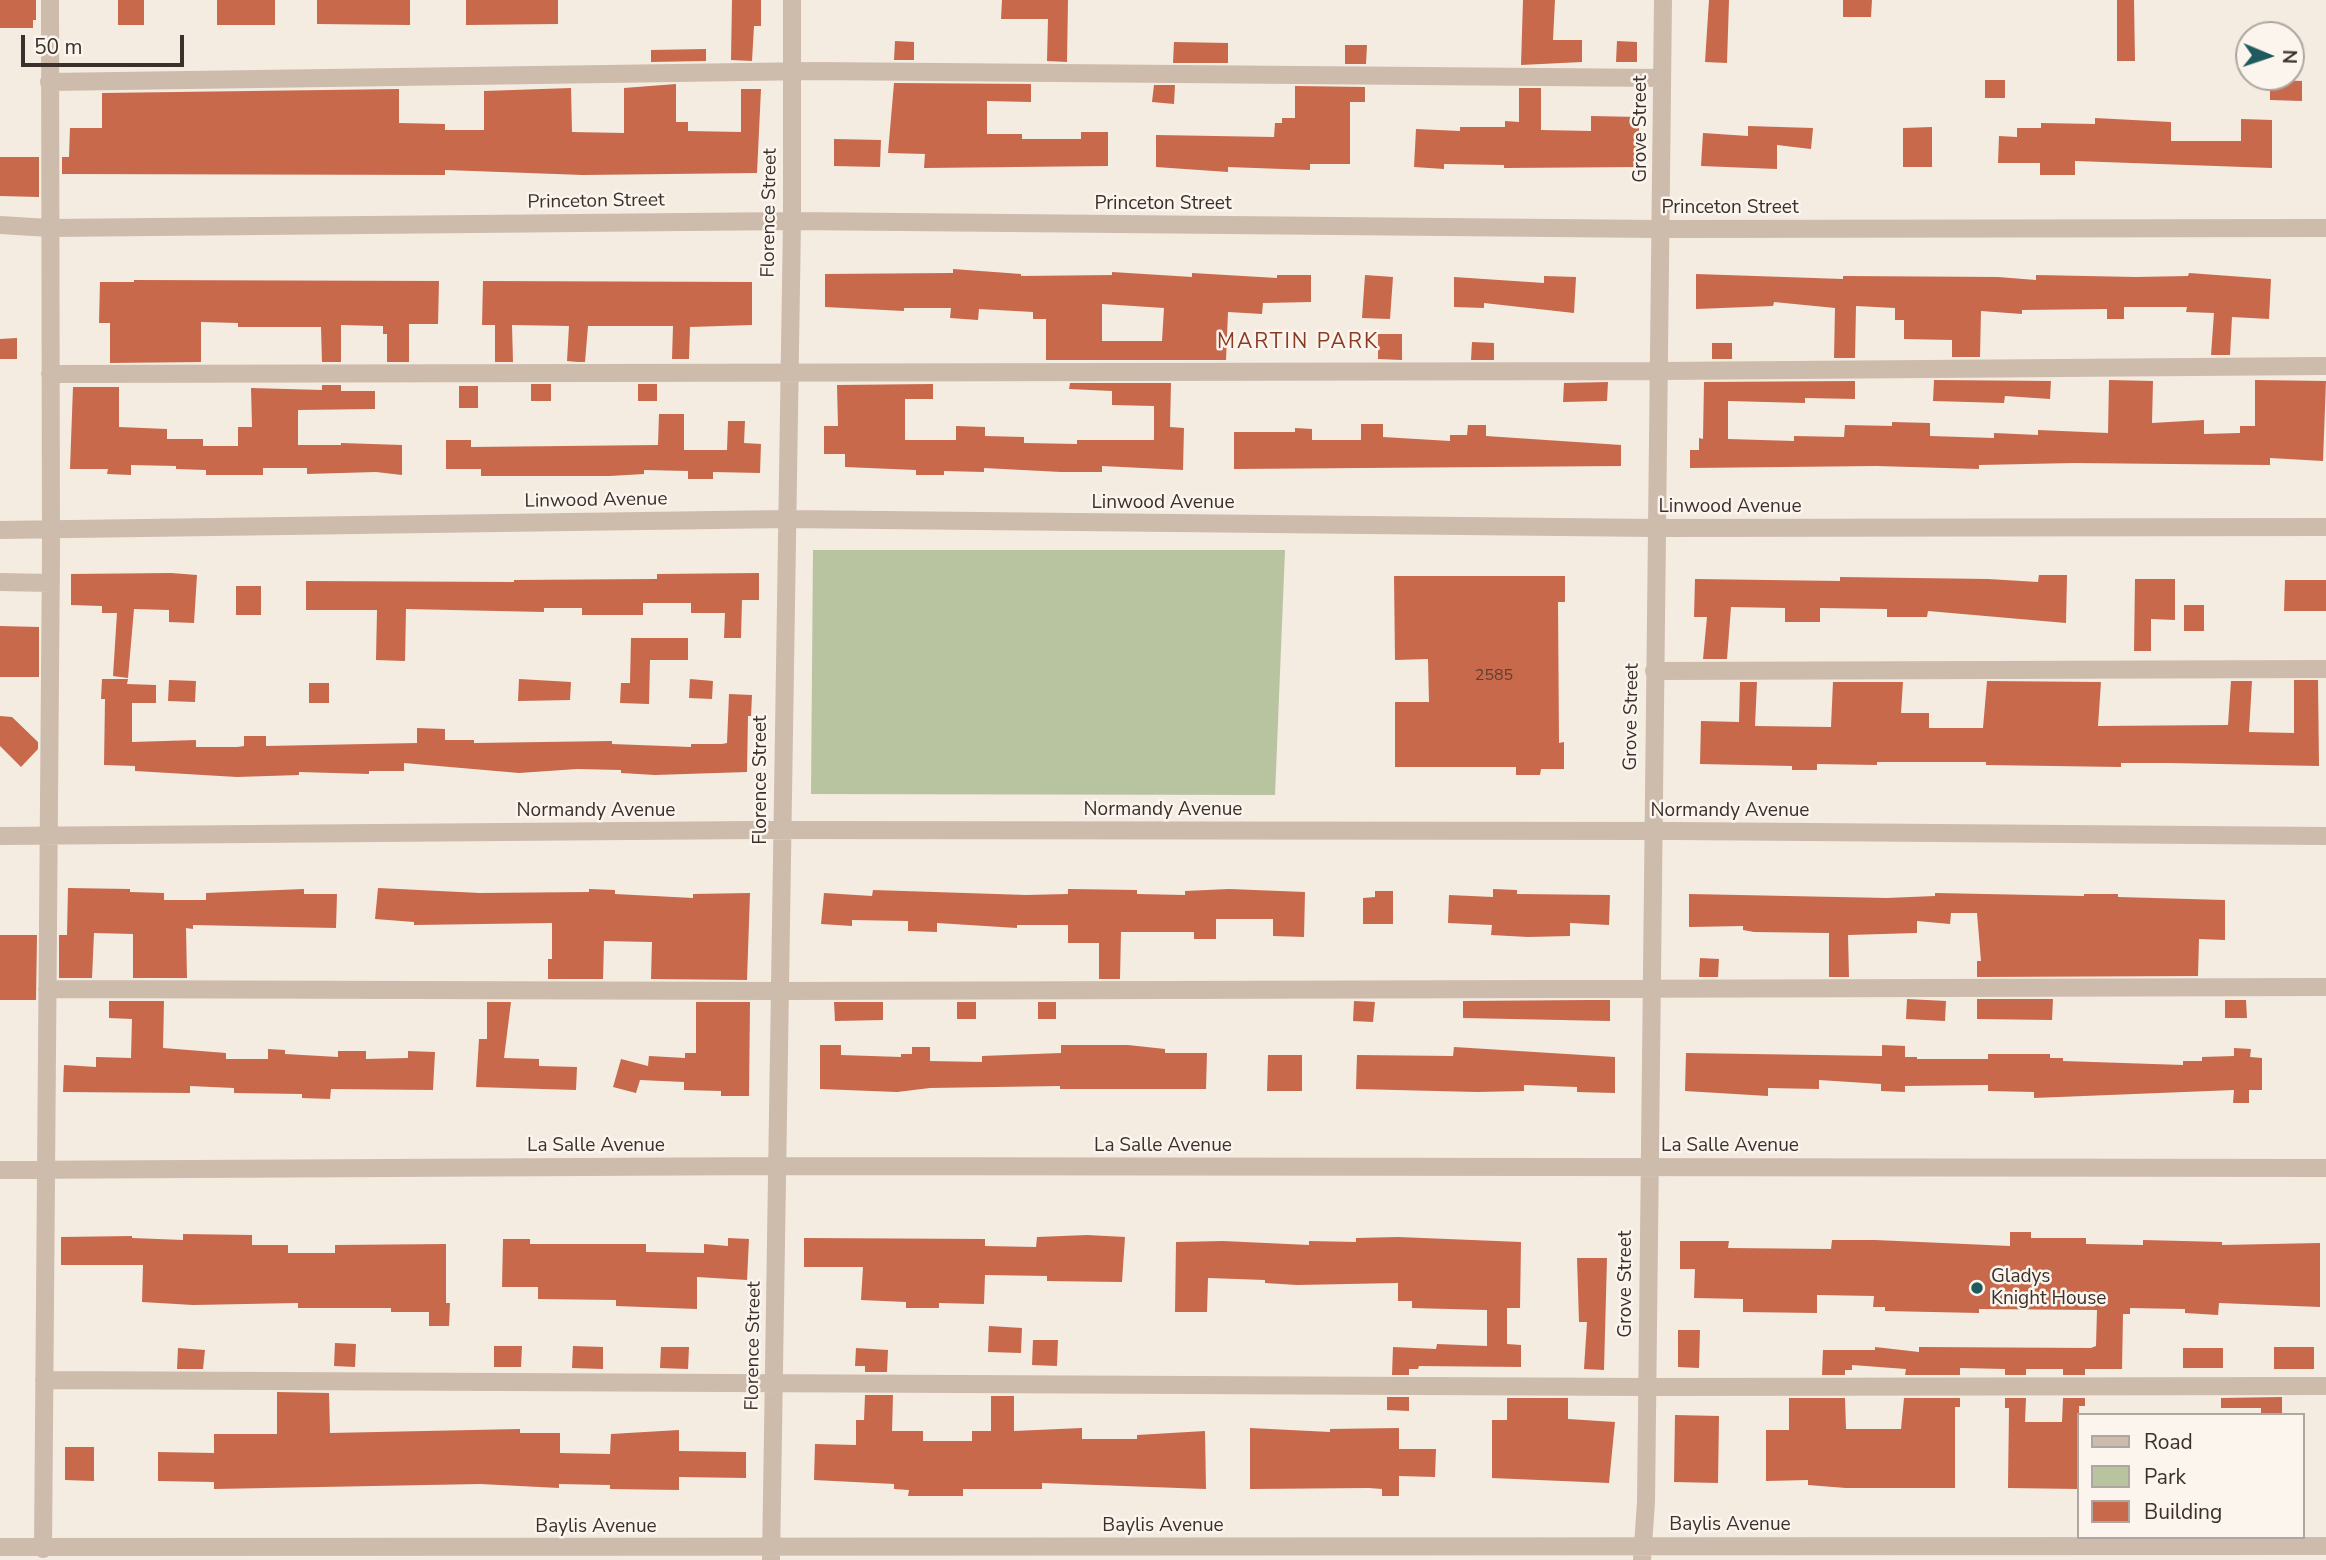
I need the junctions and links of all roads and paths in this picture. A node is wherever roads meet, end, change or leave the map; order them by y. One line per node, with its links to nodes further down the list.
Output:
1 (50, 0): 6 (street)
2 (792, 0): 4 (street, Florence Street)
3 (1663, 0): 5 (street, Grove Street)
4 (792, 72): 5 (street); 6 (street); 7 (street, Florence Street)
5 (1662, 78): 11 (street, Grove Street)
6 (50, 82): 9 (street)
7 (792, 221): 9 (street, Princeton Street); 11 (street, Princeton Street); 14 (street, Florence Street)
8 (0, 225): 9 (street, Princeton Street)
9 (49, 228): 15 (street)
10 (2326, 228): 11 (street, Princeton Street)
11 (1661, 229): 13 (street, Grove Street)
12 (2326, 366): 13 (street)
13 (1659, 371): 14 (street); 18 (street, Grove Street)
14 (788, 373): 15 (street); 16 (street, Florence Street)
15 (50, 374): 20 (street)
16 (786, 519): 18 (street, Linwood Avenue); 20 (street, Linwood Avenue); 25 (street, Florence Street)
17 (2326, 527): 18 (street, Linwood Avenue)
18 (1656, 528): 24 (street, Grove Street)
19 (0, 530): 20 (street, Linwood Avenue)
20 (52, 530): 22 (street)
21 (0, 582): 22 (street)
22 (51, 583): 28 (street)
23 (2326, 669): 24 (street)
24 (1654, 671): 26 (street, Grove Street)
25 (782, 830): 26 (street, Normandy Avenue); 28 (street, Normandy Avenue); 33 (street, Florence Street)
26 (1652, 832): 29 (street, Normandy Avenue); 32 (street, Grove Street)
27 (0, 836): 28 (street, Normandy Avenue)
28 (49, 836): 31 (street)
29 (2326, 836)
30 (2326, 987): 32 (street)
31 (47, 989): 33 (street); 38 (street)
32 (1650, 989): 33 (street); 35 (street, Grove Street)
33 (779, 991): 34 (street, Florence Street)
34 (777, 1166): 35 (street, La Salle Avenue); 38 (street, La Salle Avenue); 40 (street, Florence Street)
35 (1648, 1167): 36 (street, La Salle Avenue); 42 (street, Grove Street)
36 (2326, 1168)
37 (0, 1170): 38 (street, La Salle Avenue)
38 (45, 1170): 39 (street)
39 (44, 1380): 40 (street); 45 (street)
40 (775, 1385): 42 (street); 47 (street, Florence Street)
41 (2326, 1386): 42 (street)
42 (1647, 1387): 46 (street, Grove Street)
43 (2326, 1546): 46 (street, Baylis Avenue)
44 (0, 1547): 45 (street, Baylis Avenue)
45 (50, 1553): 47 (street, Baylis Avenue)
46 (1642, 1553): 47 (street, Baylis Avenue)
47 (771, 1554)

